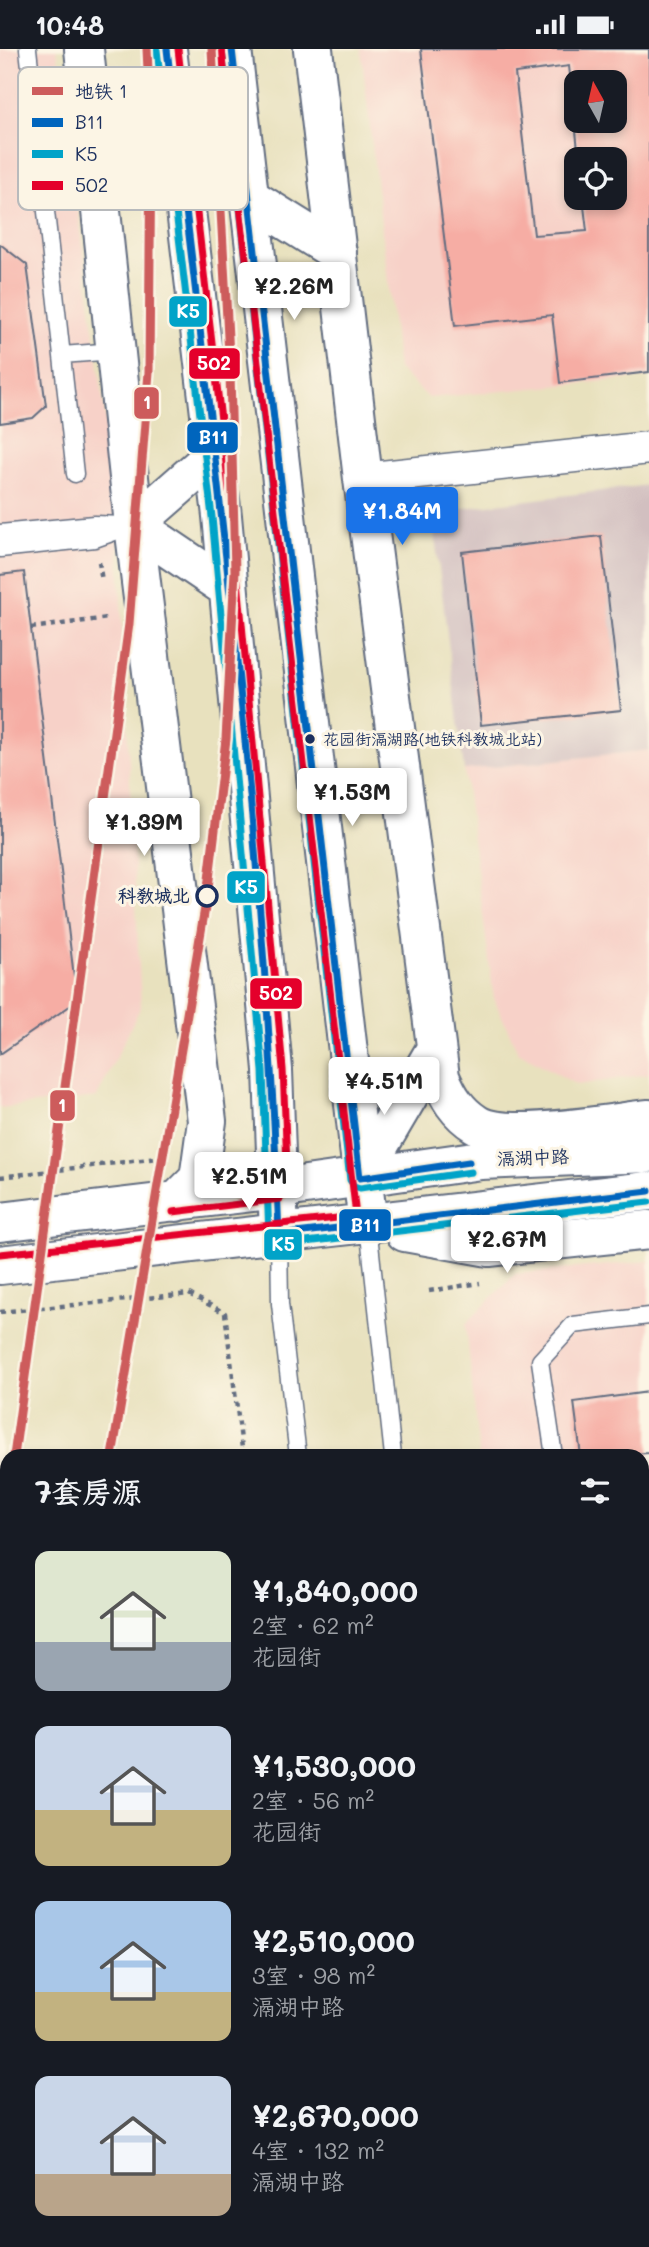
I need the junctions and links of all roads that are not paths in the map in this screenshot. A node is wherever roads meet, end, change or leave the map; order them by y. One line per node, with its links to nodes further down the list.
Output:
1 (28, 49): 6 (lane)
2 (84, 49): 7 (main road)
3 (167, 49): 8 (main road)
4 (232, 49): 9 (main road)
5 (313, 49): 15 (main road)
6 (30, 67)
7 (86, 67)
8 (169, 67)
9 (234, 67)
10 (248, 188): 11 (main road)
11 (249, 197): 15 (main road); 29 (main road)
12 (45, 210): 17 (lane)
13 (100, 210): 16 (main road)
14 (186, 210): 19 (main road)
15 (337, 252): 21 (main road)
16 (115, 351): 17 (lane); 22 (main road)
17 (62, 355): 20 (lane)
18 (649, 448): 21 (street)
19 (215, 454): 22 (main road); 25 (main road)
20 (75, 474)
21 (363, 479): 26 (main road)
22 (134, 525): 23 (lane); 24 (lane); 25 (main road); 32 (main road)
23 (0, 533)
24 (0, 549)
25 (226, 587): 30 (main road)
26 (434, 1052): 27 (main road); 29 (main road)
27 (649, 1119)
28 (649, 1153): 29 (main road, 滆湖中路)
29 (360, 1178): 30 (main road, 滆湖中路); 34 (main road)
30 (278, 1189): 32 (main road, 滆湖中路); 36 (main road)
31 (649, 1191): 34 (main road)
32 (176, 1202): 33 (main road, 滆湖中路)
33 (0, 1223)
34 (368, 1225): 35 (main road); 36 (main road); 40 (lane)
35 (649, 1230)
36 (279, 1235): 37 (main road); 39 (lane)
37 (0, 1265)
38 (649, 1315): 41 (lane)
39 (297, 1449)
40 (392, 1449)
41 (553, 1449)

